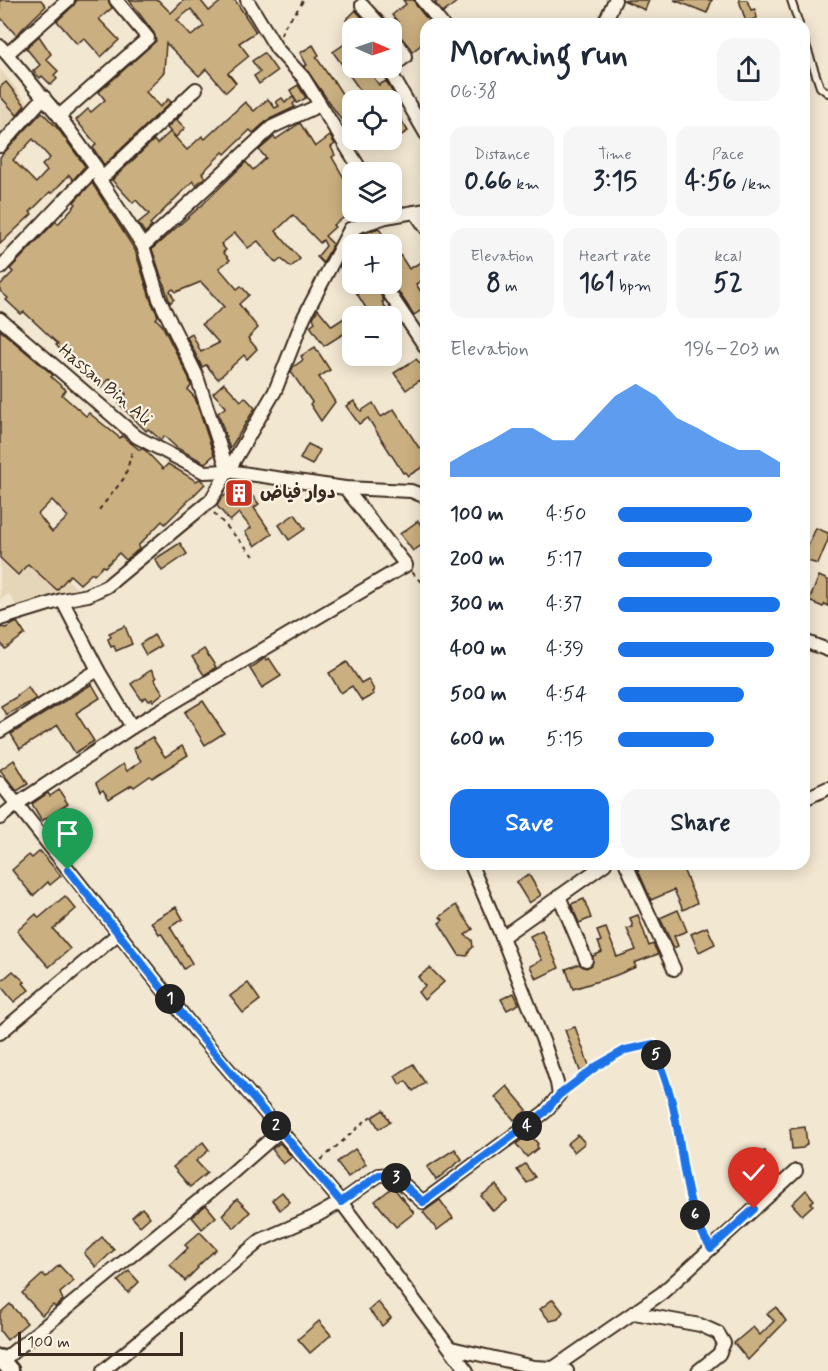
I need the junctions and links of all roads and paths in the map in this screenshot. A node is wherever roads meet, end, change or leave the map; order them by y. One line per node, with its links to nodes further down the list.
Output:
1 (68, 0): 14 (street)
2 (116, 0): 21 (street)
3 (247, 0): 13 (street)
4 (303, 0): 13 (path)
5 (422, 0): 10 (street)
6 (615, 0): 11 (street)
7 (791, 0): 12 (lane)
8 (362, 5): 9 (street)
9 (374, 18)
10 (437, 18)
11 (607, 18)
12 (797, 18)
13 (278, 49): 20 (street)
14 (3, 50): 19 (street)
15 (810, 57): 18 (lane)
16 (393, 78): 22 (street)
17 (196, 89): 26 (street)
18 (828, 93)
19 (44, 97): 21 (street); 23 (street)
20 (320, 105): 24 (street); 32 (street)
21 (59, 116): 25 (street)
22 (420, 124)
23 (0, 146)
24 (356, 162)
25 (96, 167): 26 (street); 33 (street)
26 (100, 180): 32 (street)
27 (420, 211): 28 (street)
28 (402, 213)
29 (366, 222): 30 (street)
30 (350, 229): 31 (street); 38 (street)
31 (353, 234)
32 (143, 246): 38 (street)
33 (0, 268)
34 (390, 294): 36 (street)
35 (0, 319): 37 (street, Hassan Bin Ali)
36 (420, 339)
37 (137, 437): 38 (street, Hassan Bin Ali); 42 (path)
38 (228, 471): 39 (street, Hassan Bin Ali); 41 (street)
39 (345, 488): 40 (street, Hassan Bin Ali); 44 (street)
40 (420, 495)
41 (205, 505): 43 (path); 46 (street)
42 (99, 510)
43 (254, 556)
44 (406, 565): 45 (path); 51 (street)
45 (420, 581)
46 (62, 600): 47 (street); 50 (street)
47 (0, 619)
48 (810, 643): 49 (street)
49 (828, 650)
50 (98, 670): 51 (street); 52 (street)
51 (132, 727): 56 (street)
52 (0, 731)
53 (0, 783): 56 (street)
54 (828, 788): 55 (street)
55 (810, 796)
56 (17, 804): 57 (street); 62 (street)
57 (0, 818)
58 (473, 870): 63 (street)
59 (596, 870): 61 (street)
60 (629, 870): 65 (street)
61 (559, 896): 63 (street); 64 (street)
62 (119, 933): 66 (street); 69 (street)
63 (502, 937): 67 (street)
64 (586, 960)
65 (674, 969)
66 (0, 1033)
67 (559, 1095): 72 (street); 73 (path)
68 (371, 1116): 70 (path)
69 (280, 1131): 70 (street); 76 (street)
70 (312, 1168): 72 (street)
71 (796, 1171): 73 (street)
72 (341, 1202): 75 (street); 78 (street)
73 (711, 1248): 74 (street)
74 (634, 1313): 77 (street); 81 (street)
75 (451, 1348): 77 (street); 79 (street)
76 (4, 1363)
77 (551, 1369): 80 (street)
78 (103, 1371)
79 (467, 1371)
80 (567, 1371)
81 (698, 1371)

